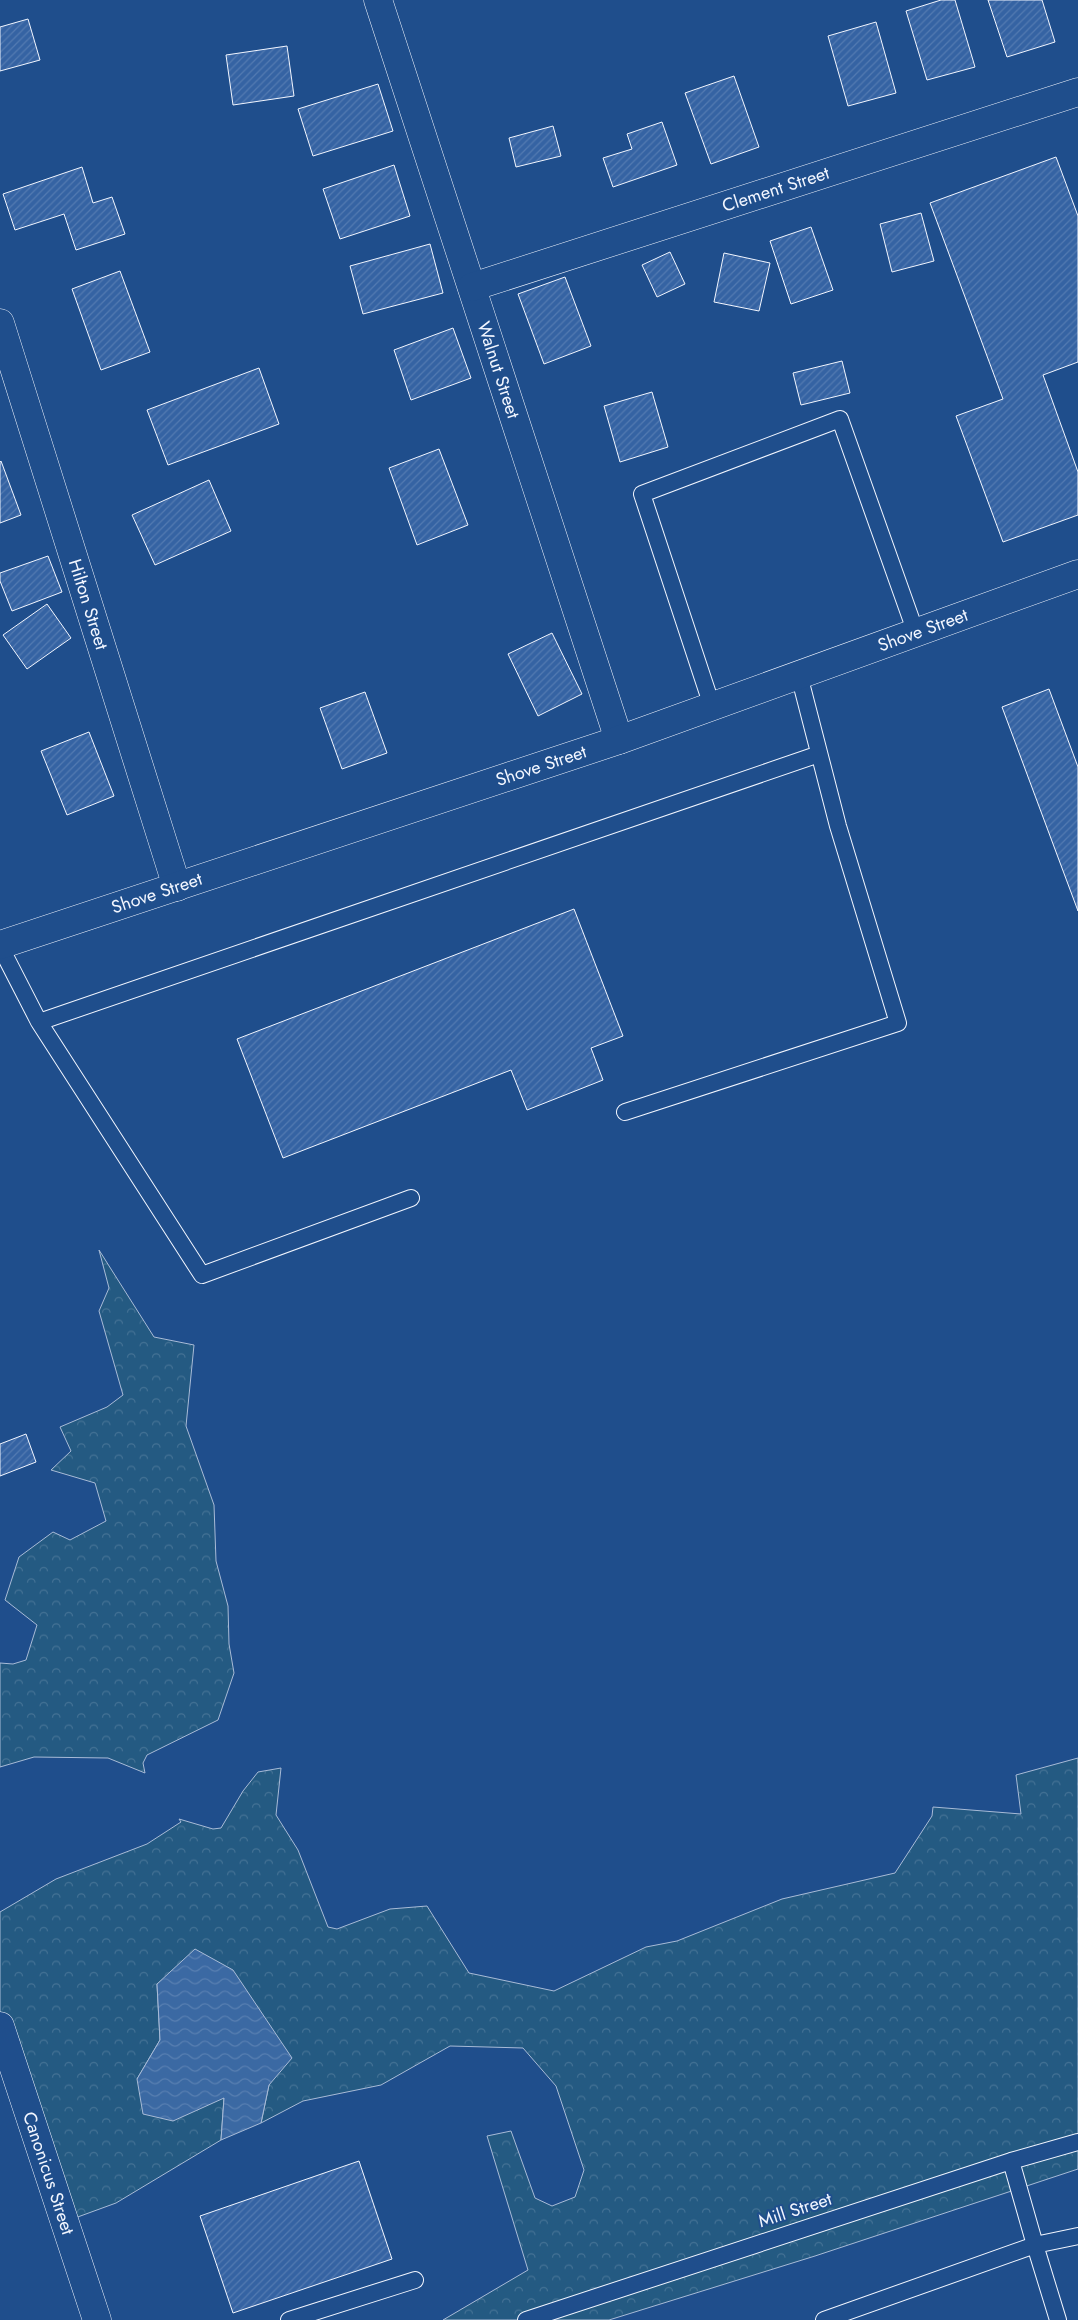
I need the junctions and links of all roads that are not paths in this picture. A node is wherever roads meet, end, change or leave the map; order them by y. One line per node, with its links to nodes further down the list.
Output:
1 (378, 0): 3 (street, Walnut Street)
2 (1078, 92): 3 (street, Clement Street)
3 (472, 287): 9 (street, Walnut Street)
4 (0, 323): 11 (street, Hilton Street)
5 (1078, 574): 6 (street, Shove Street)
6 (916, 633): 7 (street, Shove Street); 8 (lane)
7 (799, 675): 8 (street, Shove Street); 10 (lane)
8 (712, 706): 9 (street, Shove Street)
9 (619, 740): 11 (street, Shove Street)
10 (819, 754): 13 (lane); 14 (lane)
11 (177, 887): 12 (street, Shove Street)
12 (0, 946): 13 (lane)
13 (39, 1022): 15 (lane)
14 (625, 1112)
15 (412, 1198)
16 (0, 2026): 22 (street, Canonicus Street)
17 (1078, 2142): 18 (lane, Mill Street)
18 (1011, 2161): 20 (lane); 24 (lane, Mill Street)
19 (1078, 2236): 20 (lane)
20 (1035, 2245): 25 (lane); 26 (lane)
21 (415, 2280): 23 (lane)
22 (97, 2320)
23 (289, 2320)
24 (526, 2320)
25 (824, 2320)
26 (1058, 2320)

